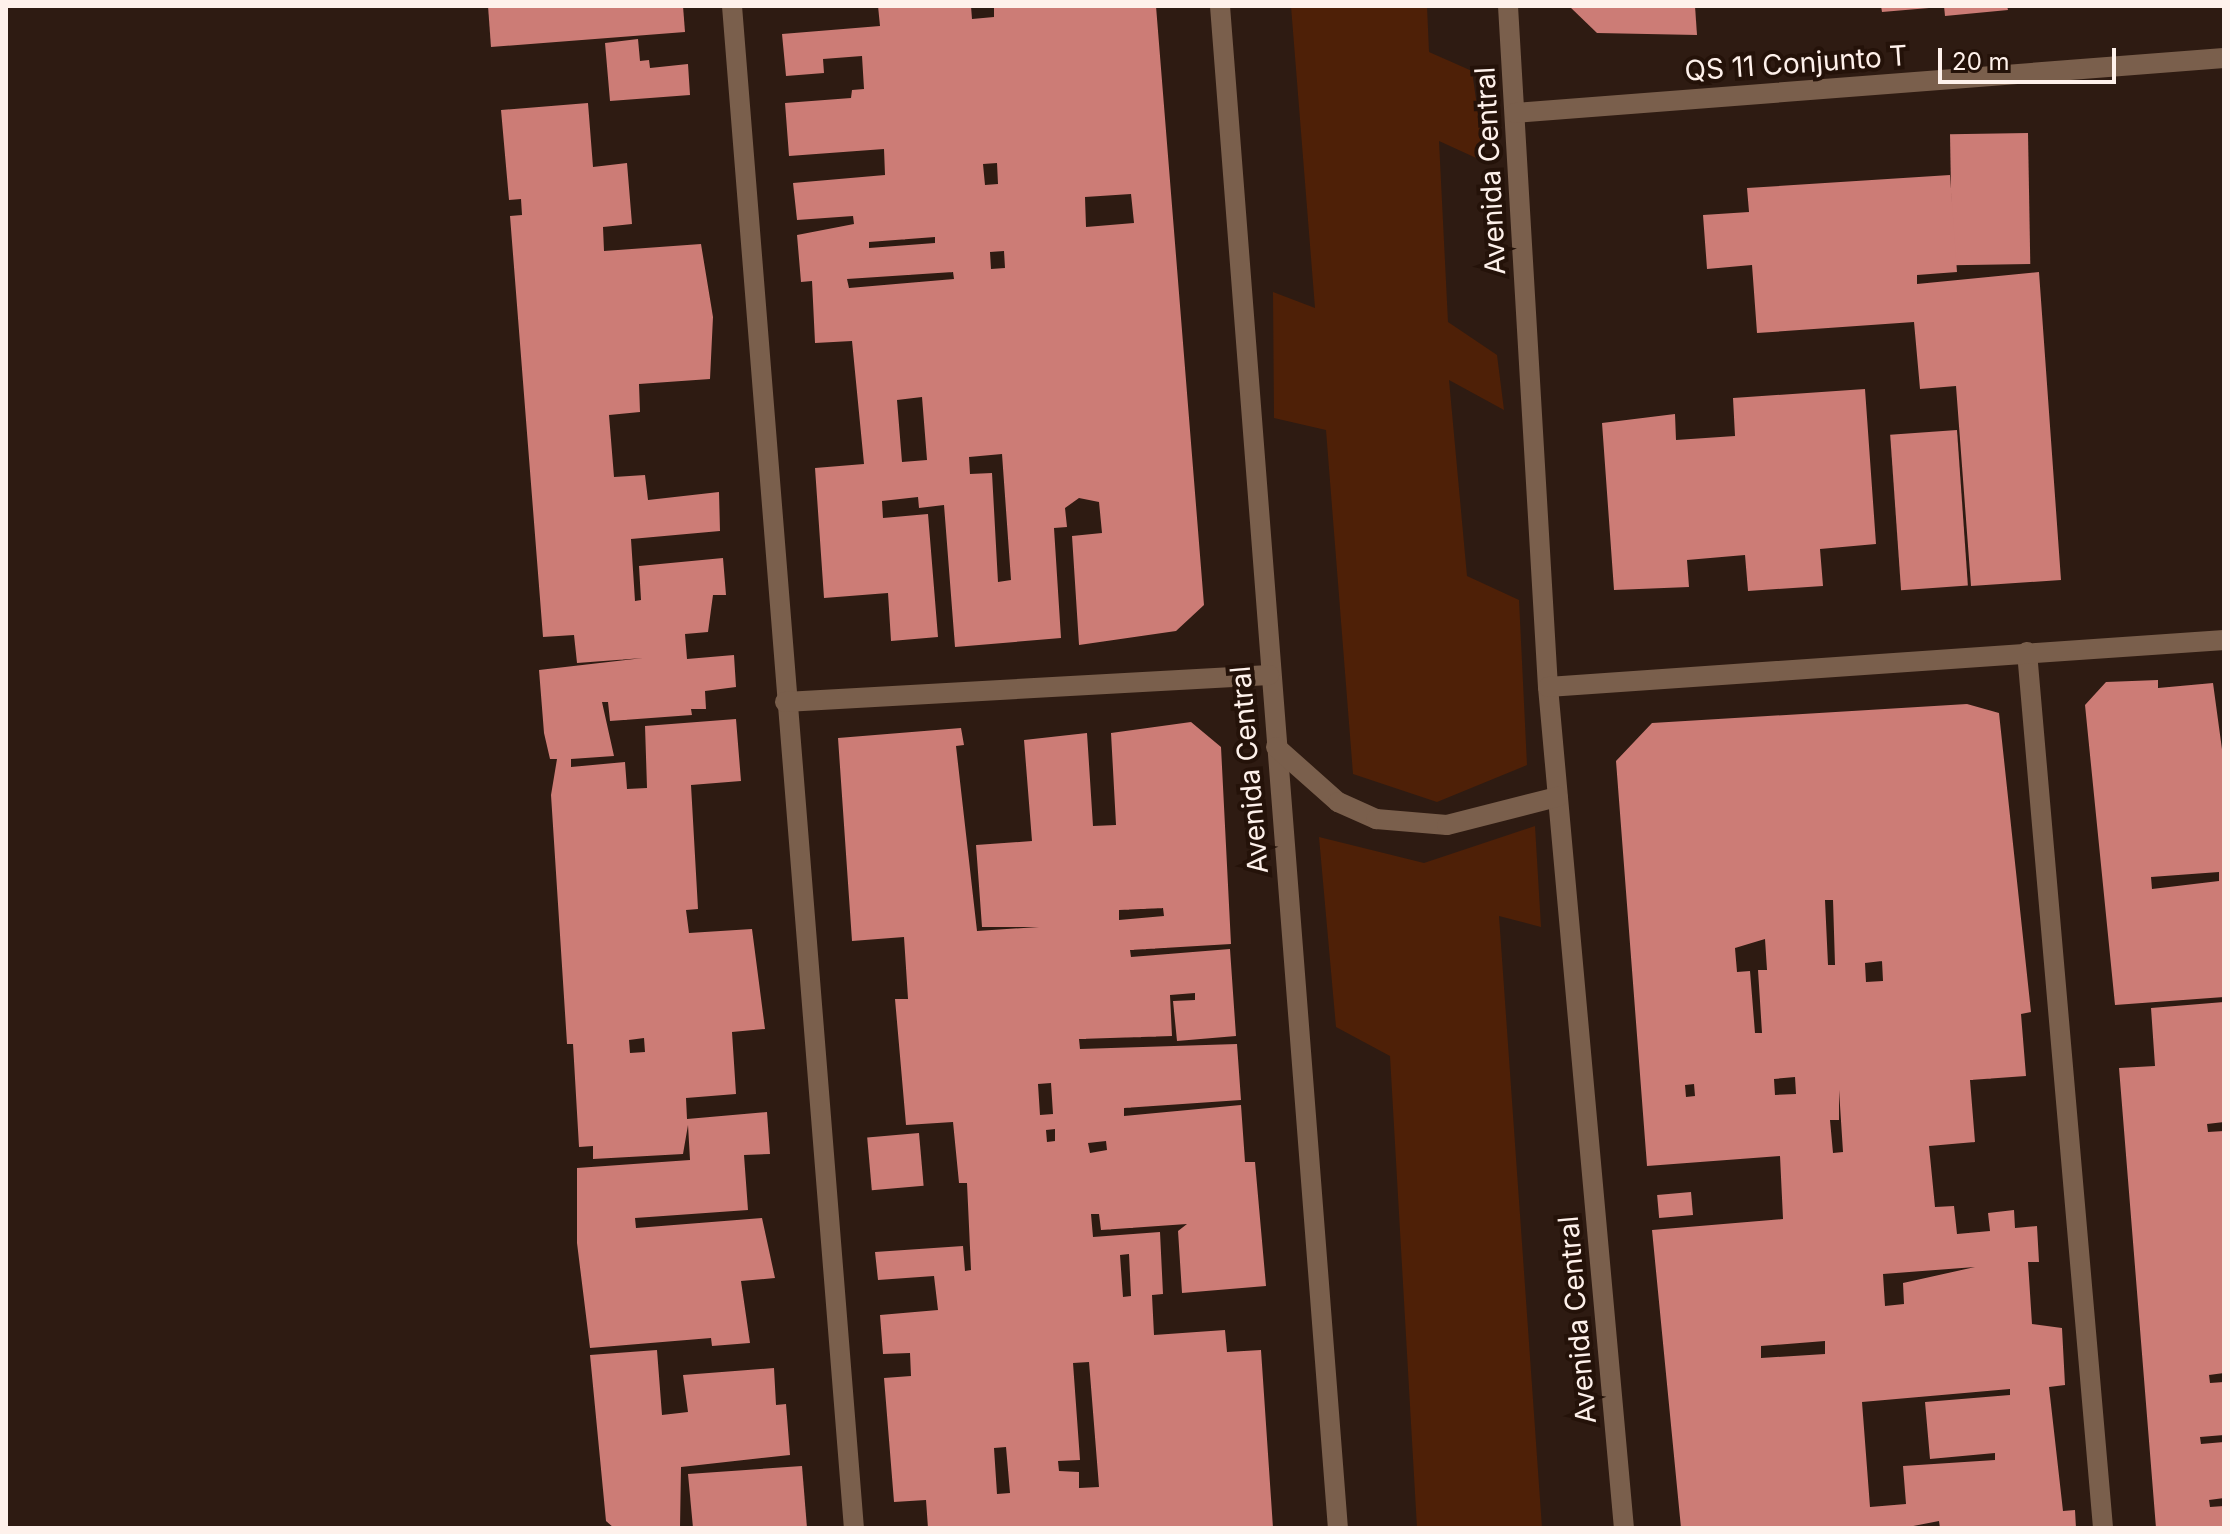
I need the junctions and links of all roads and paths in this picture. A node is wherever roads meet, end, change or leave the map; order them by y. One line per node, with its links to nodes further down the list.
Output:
1 (732, 6): 10 (street)
2 (1220, 6): 8 (street, Avenida Central)
3 (1508, 6): 5 (street, Avenida Central)
4 (2224, 58): 5 (street, QS 11 Conjunto T)
5 (1515, 113): 9 (street, Avenida Central)
6 (2224, 640): 7 (street)
7 (2027, 652): 9 (street); 16 (street)
8 (1269, 675): 10 (street); 11 (street, Avenida Central)
9 (1548, 687): 12 (street, Avenida Central)
10 (785, 702): 13 (street)
11 (1276, 747): 12 (street); 14 (street, Avenida Central)
12 (1557, 797): 15 (street, Avenida Central)
13 (854, 1528)
14 (1338, 1528)
15 (1624, 1528)
16 (2103, 1528)

